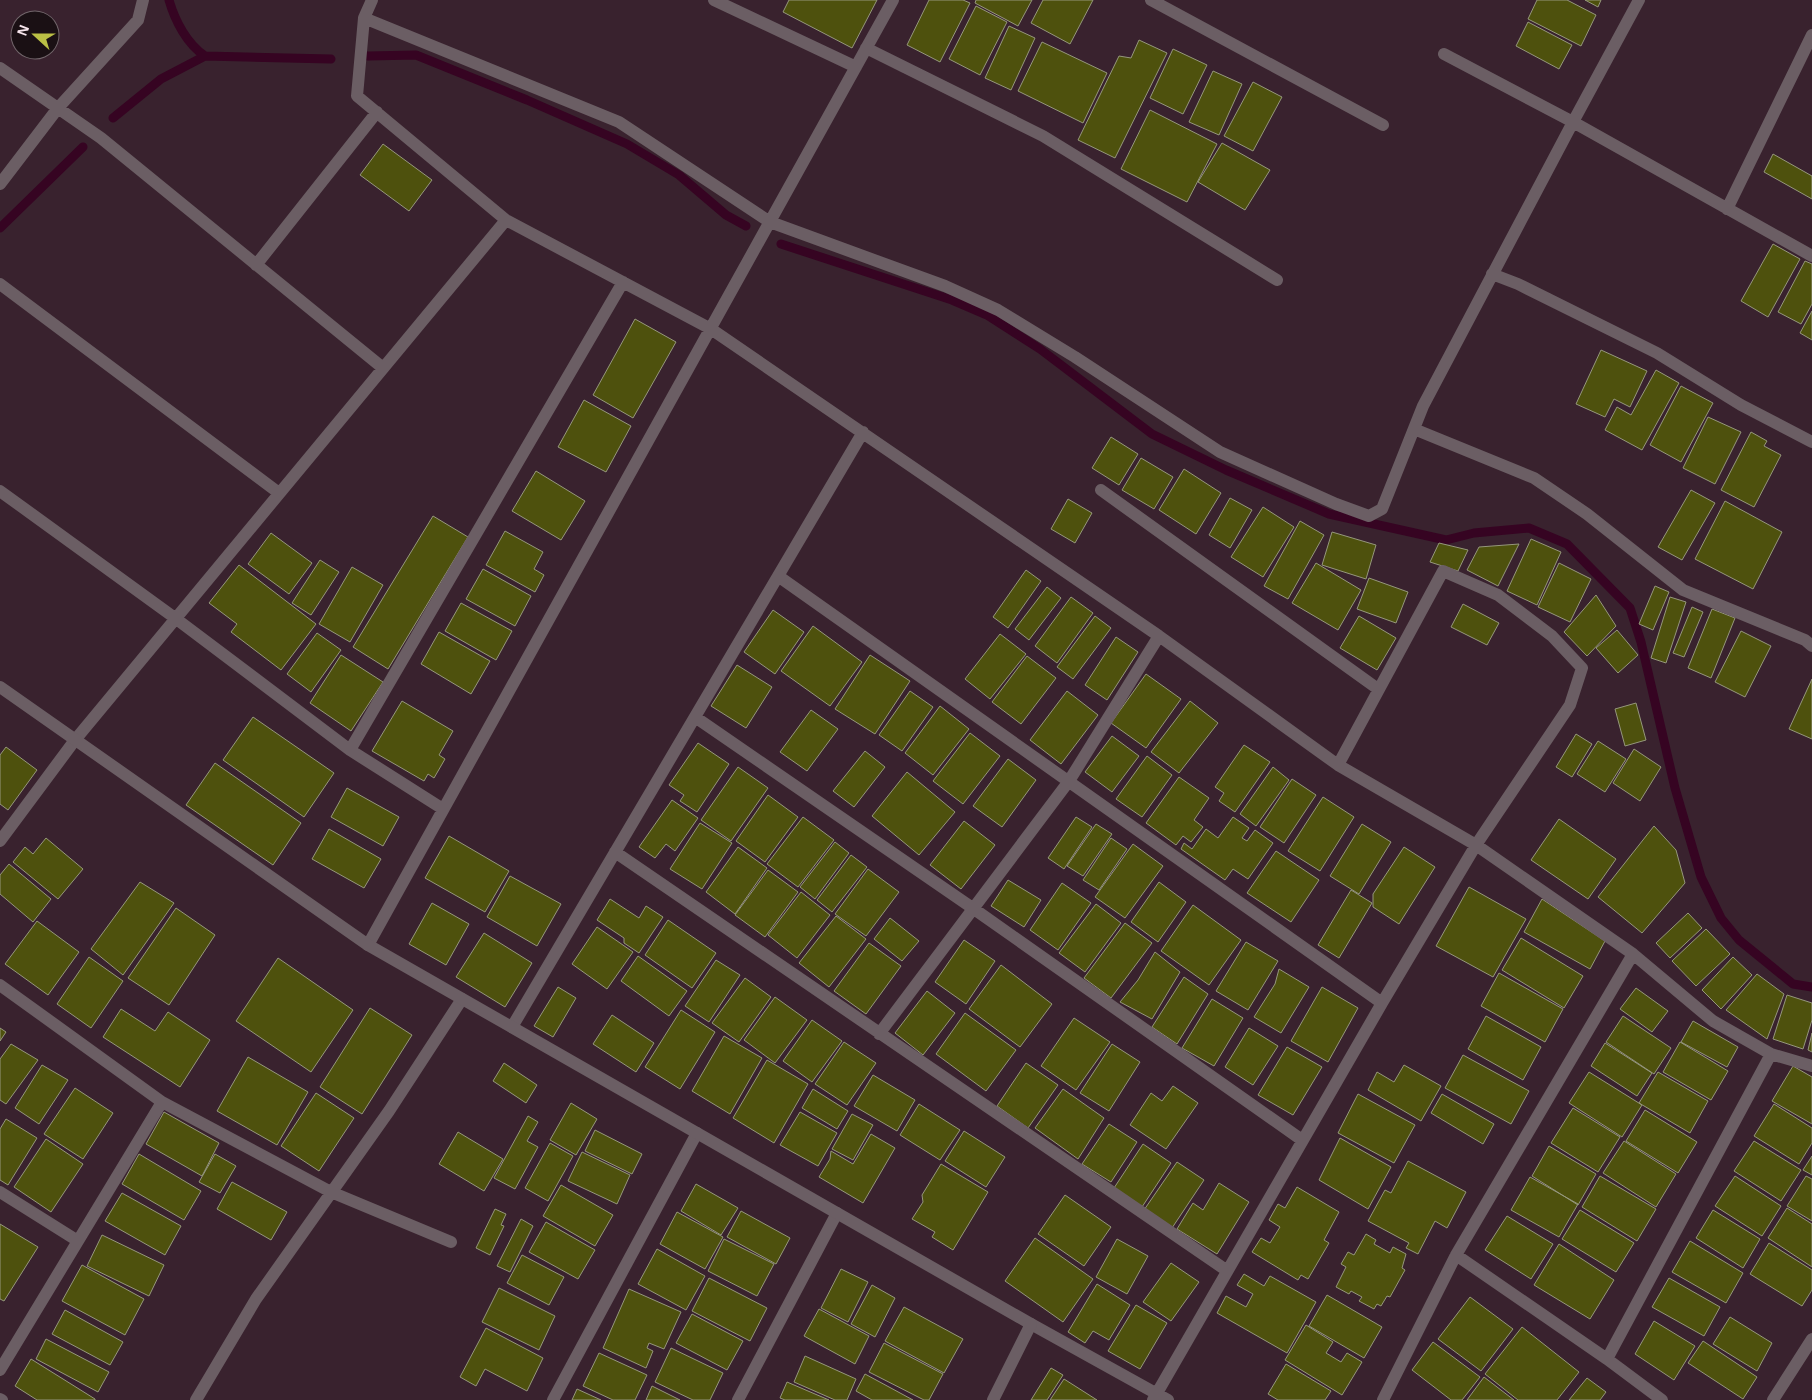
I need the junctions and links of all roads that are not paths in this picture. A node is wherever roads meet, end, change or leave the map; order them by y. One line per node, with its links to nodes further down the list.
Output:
1 (143, 0): 13 (street)
2 (372, 0): 7 (street)
3 (714, 0): 11 (street)
4 (893, 0): 9 (street)
5 (1152, 0): 16 (street)
6 (1639, 0): 15 (street)
7 (364, 18): 14 (street); 20 (street)
8 (1812, 35): 18 (street)
9 (866, 48): 11 (street); 24 (street)
10 (1444, 54): 15 (street)
11 (856, 67): 20 (street)
12 (0, 68): 13 (street)
13 (58, 108): 17 (street); 22 (street)
14 (377, 112): 19 (street); 22 (street)
15 (1573, 122): 18 (street); 23 (street)
16 (1383, 125)
17 (0, 184)
18 (1727, 208): 21 (street)
19 (506, 220): 25 (street); 28 (street)
20 (770, 222): 27 (street); 29 (street)
21 (1812, 256)
22 (256, 266): 28 (street)
23 (1492, 274): 29 (street); 31 (street)
24 (1277, 280)
25 (623, 282): 27 (street); 43 (street)
26 (0, 284): 34 (street)
27 (711, 329): 30 (street); 46 (street)
28 (382, 368): 34 (street)
29 (1414, 429): 38 (street)
30 (862, 432): 35 (street); 37 (street)
31 (1812, 442)
32 (1101, 490): 40 (street)
33 (0, 491): 36 (street)
34 (279, 492): 36 (street)
35 (778, 576): 41 (street); 45 (street)
36 (175, 618): 42 (street); 43 (street)
37 (1159, 636): 44 (street); 45 (street)
38 (1812, 646)
39 (0, 687): 42 (street)
40 (1378, 689): 44 (street); 48 (street)
41 (695, 717): 49 (street); 50 (street)
42 (75, 740): 47 (street); 51 (street)
43 (350, 750): 46 (street)
44 (1338, 765): 48 (street)
45 (1069, 781): 50 (street); 55 (street)
46 (443, 809): 51 (street)
47 (0, 841)
48 (1476, 845): 52 (street); 55 (street)
49 (615, 852): 56 (street); 57 (street)
50 (974, 909): 57 (street); 62 (street)
51 (368, 944): 54 (street)
52 (1633, 954): 58 (street); 68 (street)
53 (0, 985): 60 (street)
54 (462, 999): 56 (street); 64 (street)
55 (1382, 1003): 62 (street)
56 (512, 1027): 61 (street)
57 (879, 1034): 69 (street)
58 (1771, 1054): 59 (street); 72 (street)
59 (1812, 1066)
60 (162, 1102): 64 (street); 66 (street)
61 (698, 1133): 65 (street); 76 (street)
62 (1302, 1140): 69 (street)
63 (0, 1192): 66 (street)
64 (331, 1192): 67 (street); 75 (street)
65 (837, 1214): 70 (street); 77 (street)
66 (78, 1240): 73 (street)
67 (452, 1242)
68 (1456, 1255): 72 (street); 79 (street)
69 (1226, 1270): 74 (street)
70 (1031, 1324): 74 (street); 78 (street)
71 (1812, 1339): 81 (street)
72 (1607, 1358): 80 (street)
73 (0, 1370)
74 (1159, 1398)
75 (196, 1400)
76 (553, 1400)
77 (738, 1400)
78 (993, 1400)
79 (1383, 1400)
80 (1662, 1400)
81 (1773, 1400)

